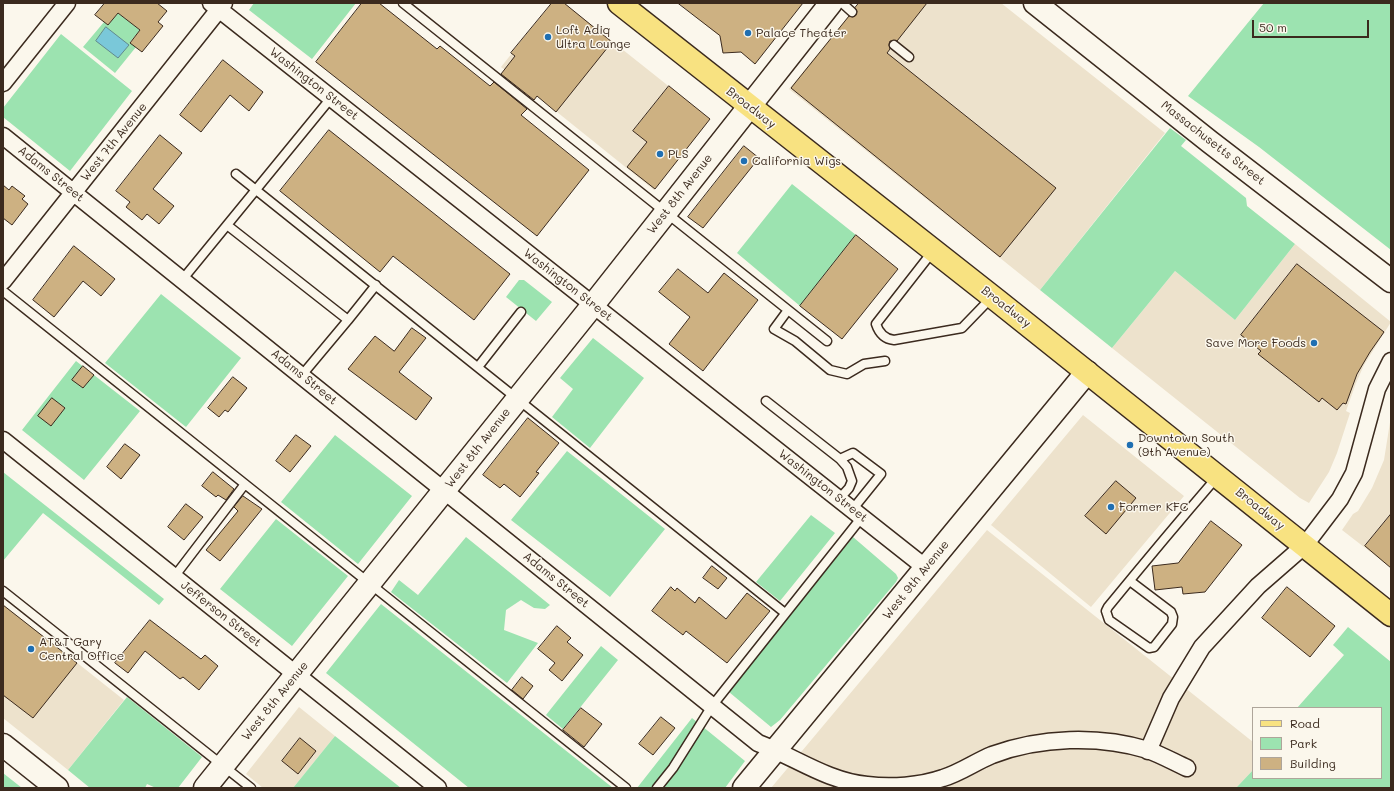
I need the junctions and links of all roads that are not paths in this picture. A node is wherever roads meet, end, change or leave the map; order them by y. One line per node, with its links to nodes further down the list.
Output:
1 (67, 3): 11 (street)
2 (403, 3): 18 (lane)
3 (620, 3): 13 (main road, Broadway)
4 (831, 3): 13 (street, West 8th Avenue)
5 (842, 3): 8 (lane)
6 (1035, 3): 23 (street, Massachusetts Street)
7 (218, 5): 12 (street, Washington Street); 17 (street, West 7th Avenue)
8 (852, 12)
9 (894, 45): 10 (lane)
10 (909, 57)
11 (3, 83)
12 (331, 98): 16 (lane); 27 (street, Washington Street)
13 (749, 106): 18 (street, West 8th Avenue); 20 (main road, Broadway)
14 (3, 136): 17 (street, Adams Street)
15 (236, 174): 16 (lane)
16 (256, 190): 19 (lane); 24 (lane)
17 (73, 192): 21 (street, Adams Street); 22 (street, West 7th Avenue)
18 (665, 213): 27 (street, West 8th Avenue); 28 (lane)
19 (227, 225): 21 (lane); 30 (lane)
20 (934, 250): 26 (main road, Broadway); 26 (lane)
21 (182, 280): 36 (street, Adams Street)
22 (3, 281)
23 (1391, 281)
24 (376, 285): 30 (lane); 34 (lane)
25 (3, 291): 42 (lane)
26 (992, 296): 35 (main road, Broadway)
27 (593, 305): 37 (street, West 8th Avenue); 44 (street, Washington Street)
28 (788, 310): 31 (lane); 32 (lane)
29 (521, 312): 34 (lane)
30 (348, 320): 36 (lane)
31 (827, 341)
32 (885, 361)
33 (1391, 361): 46 (street)
34 (478, 367): 37 (lane)
35 (1087, 372): 41 (main road, Broadway); 47 (street, West 9th Avenue)
36 (302, 375): 43 (street, Adams Street)
37 (518, 398): 43 (street, West 8th Avenue); 52 (lane)
38 (766, 401): 40 (lane)
39 (3, 440): 48 (street, Jefferson Street)
40 (840, 459): 44 (lane); 45 (lane)
41 (1218, 476): 46 (main road, Broadway); 49 (lane)
42 (245, 484): 48 (lane); 50 (lane)
43 (445, 490): 50 (street, West 8th Avenue); 55 (street, Adams Street)
44 (839, 499): 45 (street, Washington Street)
45 (857, 513): 47 (street, Washington Street); 52 (lane)
46 (1305, 545): 53 (main road, Broadway); 58 (street)
47 (926, 568): 57 (street, West 9th Avenue)
48 (174, 577): 54 (street, Jefferson Street)
49 (1130, 581): 49 (lane)
50 (370, 584): 54 (street, West 8th Avenue); 66 (lane)
51 (3, 591): 59 (lane)
52 (785, 613): 55 (lane)
53 (1391, 615)
54 (296, 674): 59 (street, West 8th Avenue); 65 (street, Jefferson Street)
55 (712, 706): 57 (street, Adams Street); 67 (lane)
56 (3, 745): 62 (street)
57 (777, 750): 61 (street, Adams Street); 68 (street, West 9th Avenue)
58 (1148, 751): 60 (street, Adams Street); 61 (street, Adams Street)
59 (222, 766): 63 (street, West 8th Avenue); 64 (lane)
60 (1186, 768)
61 (870, 787)
62 (57, 788)
63 (205, 788)
64 (251, 788)
65 (438, 788)
66 (626, 788)
67 (657, 788)
68 (744, 788)

